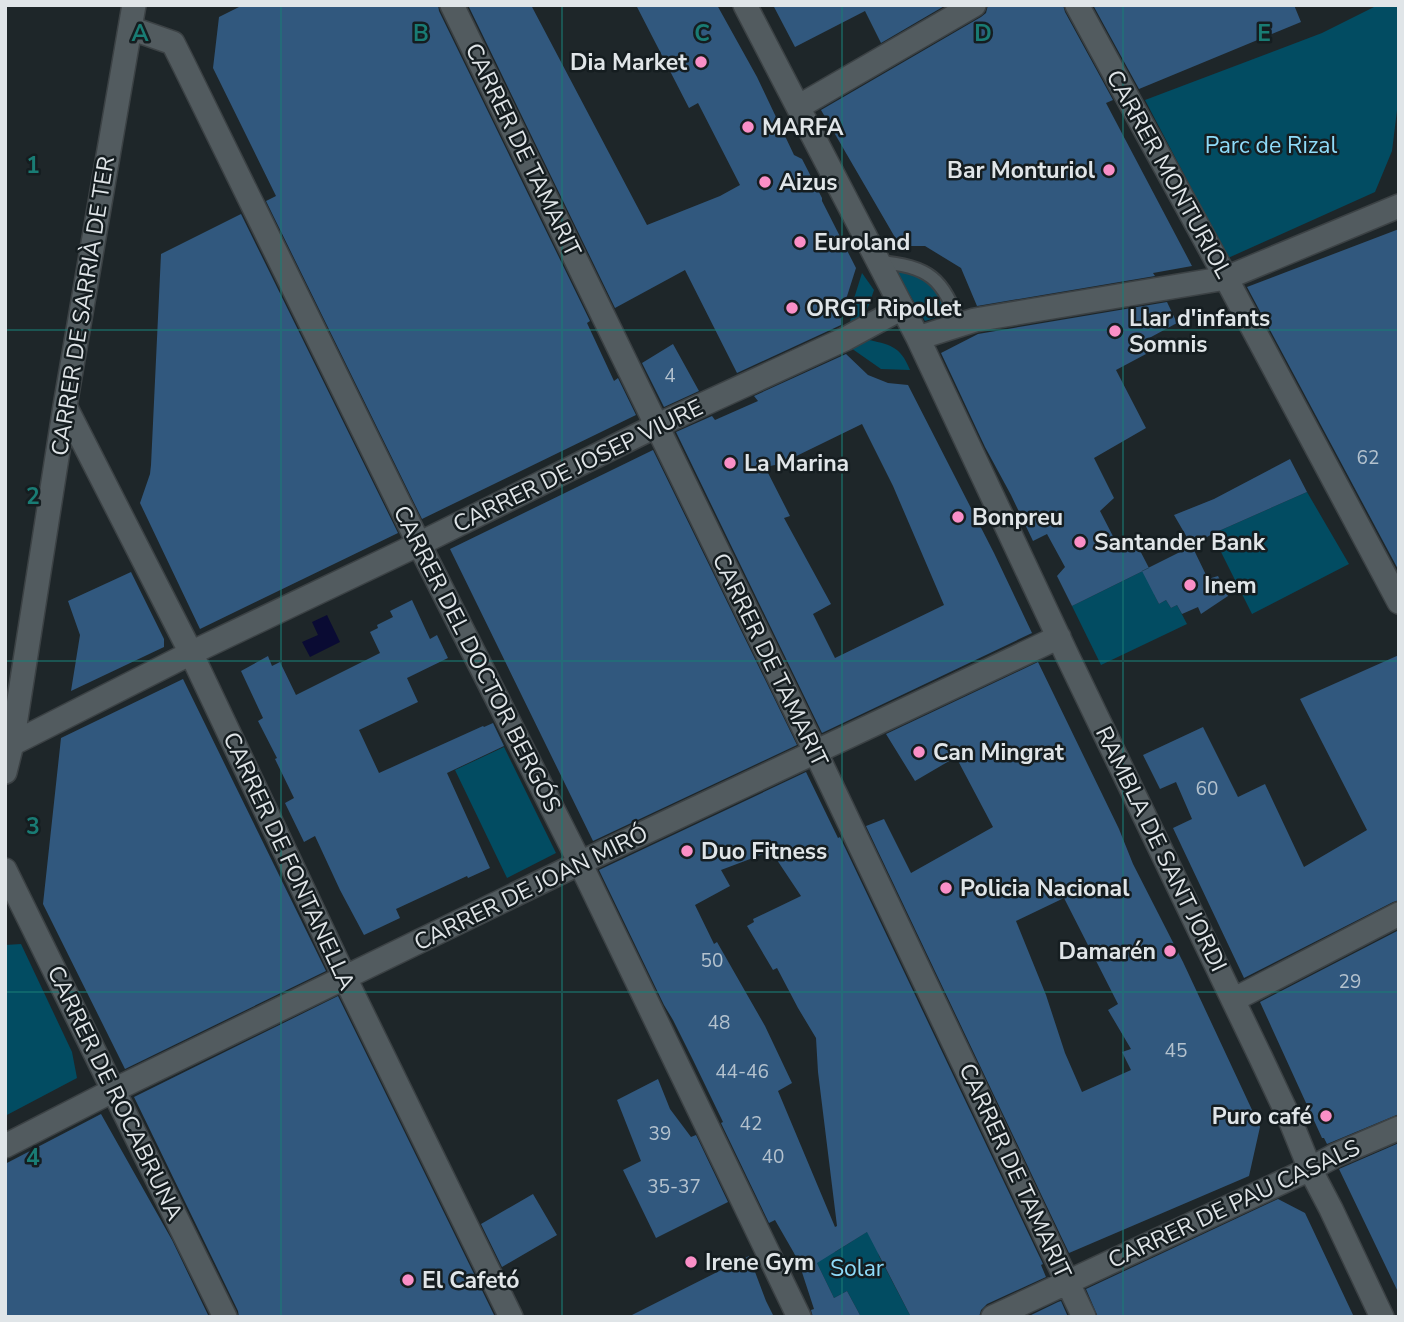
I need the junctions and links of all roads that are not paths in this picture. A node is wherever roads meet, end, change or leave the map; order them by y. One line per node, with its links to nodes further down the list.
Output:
1 (134, 5): 6 (street, CARRER DE SARRIÀ DE TER)
2 (453, 5): 15 (street, CARRER DE TAMARIT)
3 (746, 5): 7 (street)
4 (974, 5): 7 (street)
5 (1077, 5): 10 (street, CARRER MONTURIOL)
6 (130, 28): 14 (street, CARRER DE SARRIÀ DE TER); 16 (street, CARRER DEL DOCTOR BERGÓS)
7 (798, 107): 9 (street)
8 (1399, 206): 10 (street)
9 (875, 255): 11 (street, RAMBLA DE SANT JORDI); 12 (lane)
10 (1226, 278): 12 (street); 17 (street, CARRER MONTURIOL)
11 (902, 308): 13 (street, RAMBLA DE SANT JORDI); 15 (street, CARRER DE JOSEP VIURE)
12 (960, 325): 13 (street)
13 (918, 338): 18 (street, RAMBLA DE SANT JORDI)
14 (65, 406): 19 (street, CARRER DE FONTANELLA); 20 (street, CARRER DE SARRIÀ DE TER)
15 (656, 426): 16 (street, CARRER DE JOSEP VIURE); 21 (street, CARRER DE TAMARIT)
16 (419, 544): 19 (street, CARRER DE JOSEP VIURE); 23 (street, CARRER DEL DOCTOR BERGÓS)
17 (1399, 603)
18 (1059, 637): 21 (street, CARRER DE JOAN MIRÓ); 27 (street, RAMBLA DE SANT JORDI)
19 (191, 653): 20 (street, CARRER DE JOSEP VIURE); 26 (street, CARRER DE FONTANELLA)
20 (12, 744): 22 (street, CARRER DE SARRIÀ DE TER)
21 (816, 753): 23 (street, CARRER DE JOAN MIRÓ); 32 (street, CARRER DE TAMARIT)
22 (5, 772)
23 (580, 863): 26 (street, CARRER DE JOAN MIRÓ); 35 (street, CARRER DEL DOCTOR BERGÓS)
24 (5, 870): 28 (street, CARRER DE ROCABRUNA)
25 (1399, 914): 27 (street)
26 (345, 978): 28 (street, CARRER DE JOAN MIRÓ); 34 (street, CARRER DE FONTANELLA)
27 (1233, 1000): 31 (street, RAMBLA DE SANT JORDI)
28 (114, 1090): 30 (street, CARRER DE JOAN MIRÓ); 33 (street, CARRER DE ROCABRUNA)
29 (1399, 1128): 31 (street, CARRER DE PAU CASALS)
30 (5, 1146)
31 (1310, 1169): 32 (street, CARRER DE PAU CASALS); 38 (street, RAMBLA DE SANT JORDI)
32 (1067, 1281): 36 (street, CARRER DE PAU CASALS); 37 (street, CARRER DE TAMARIT)
33 (225, 1317)
34 (511, 1317)
35 (799, 1317)
36 (993, 1317)
37 (1084, 1317)
38 (1382, 1317)

